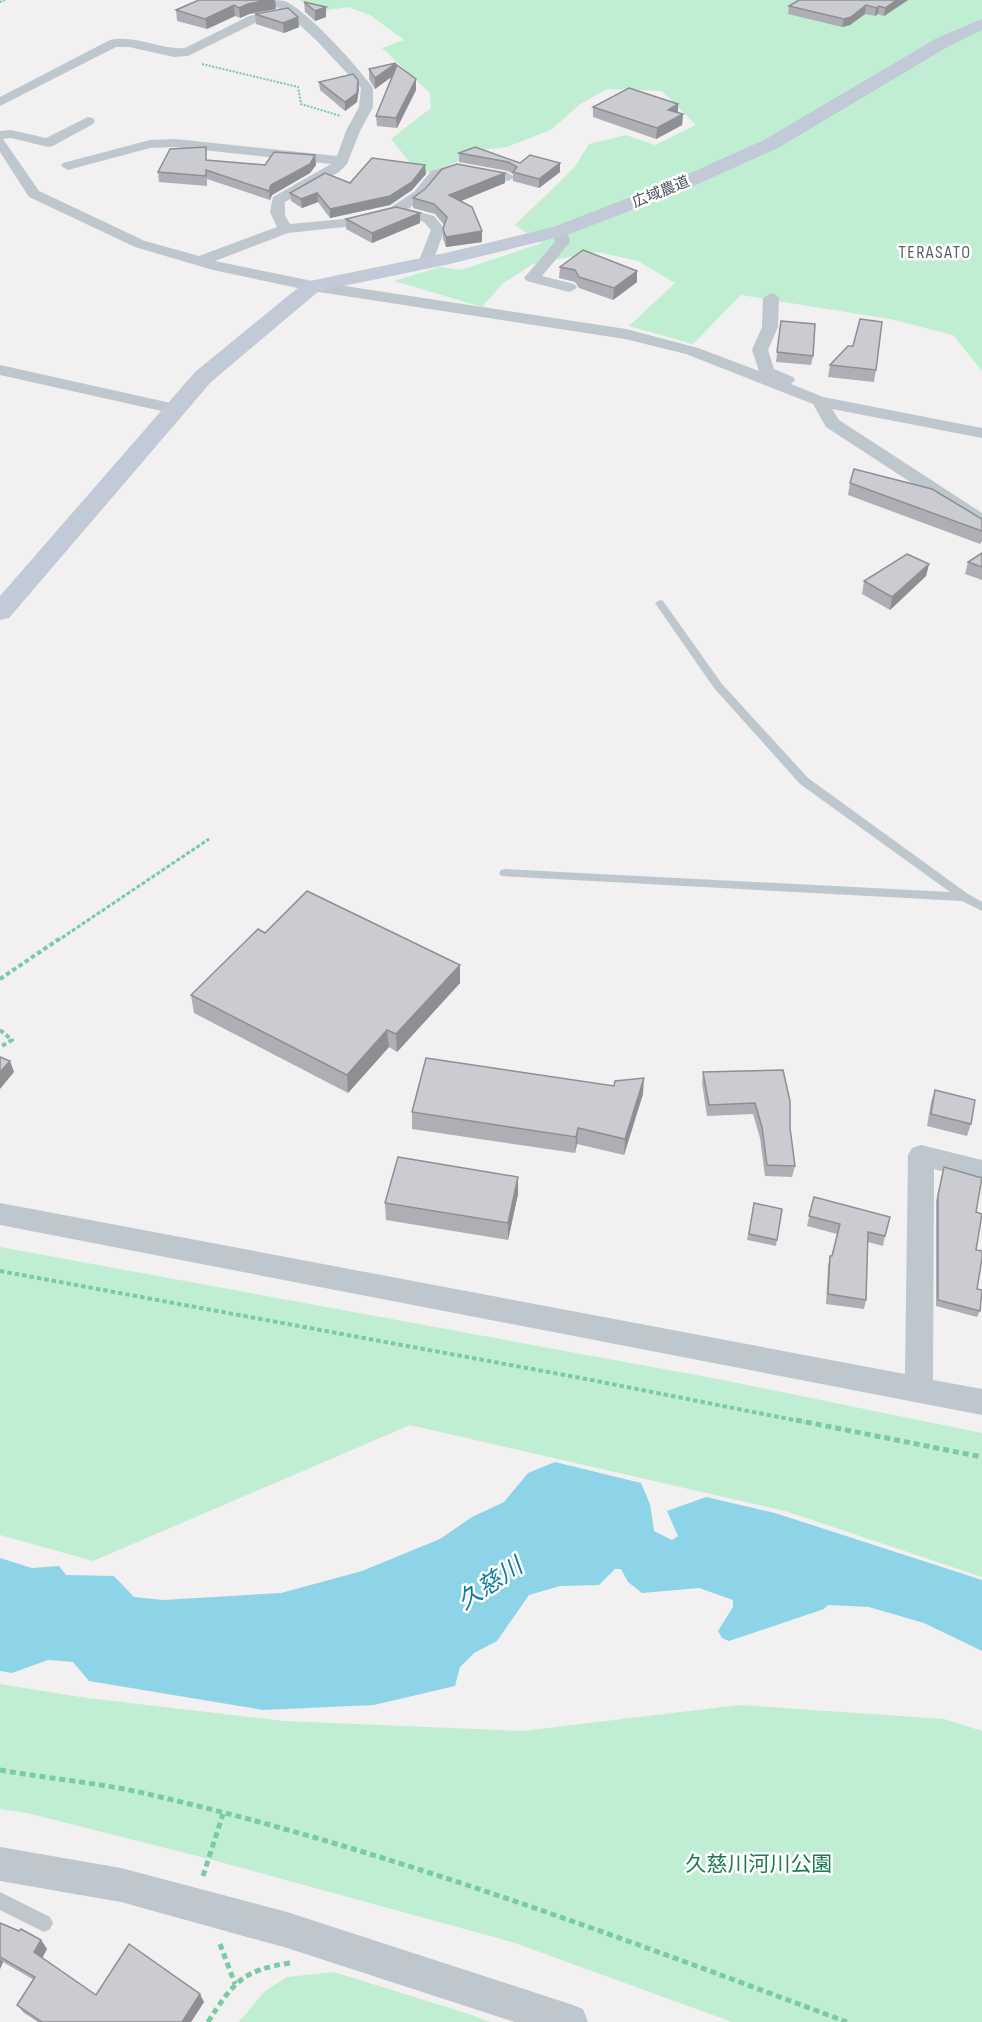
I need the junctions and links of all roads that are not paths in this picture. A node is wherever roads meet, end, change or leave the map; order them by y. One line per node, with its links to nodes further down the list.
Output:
1 (272, 0): 2 (street)
2 (290, 12): 4 (street); 8 (street)
3 (982, 24): 13 (street, 広域農道)
4 (0, 102)
5 (88, 121): 6 (street)
6 (0, 135)
7 (0, 142): 14 (street)
8 (342, 161): 9 (street); 12 (street)
9 (68, 166)
10 (508, 177): 11 (street)
11 (396, 210): 12 (street); 15 (street)
12 (286, 229): 14 (street)
13 (560, 231): 15 (street, 広域農道); 17 (street)
14 (200, 261): 16 (street)
15 (426, 263): 16 (street, 広域農道)
16 (312, 286): 20 (street); 21 (street)
17 (569, 287)
18 (771, 298): 22 (street)
19 (0, 370): 21 (street)
20 (819, 401): 22 (street); 24 (street)
21 (175, 409): 26 (street)
22 (902, 417): 23 (street)
23 (982, 433)
24 (982, 521)
25 (660, 603): 28 (lane)
26 (0, 612)
27 (506, 873): 28 (lane)
28 (964, 897): 29 (lane)
29 (982, 907)
30 (982, 1171): 32 (street)
31 (0, 1214): 32 (street)
32 (919, 1390): 33 (street)
33 (982, 1402)
34 (0, 1864): 37 (street)
35 (0, 1901): 36 (lane)
36 (44, 1923)
37 (570, 2022)

